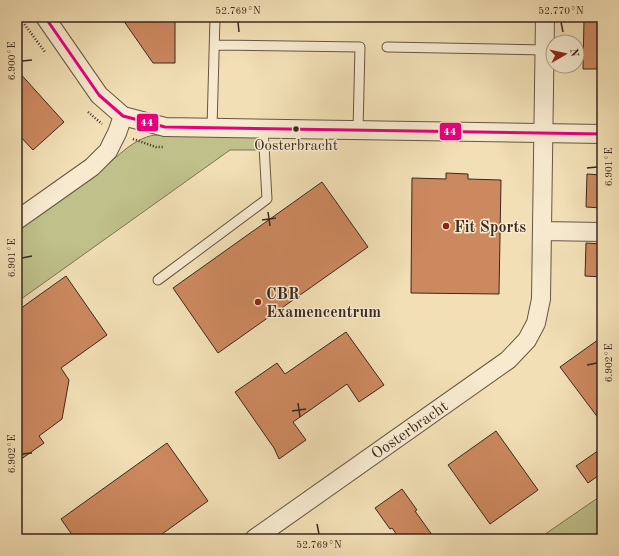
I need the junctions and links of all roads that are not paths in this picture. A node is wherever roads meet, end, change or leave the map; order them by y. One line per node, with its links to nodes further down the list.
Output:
1 (45, 17): 8 (street)
2 (215, 17): 5 (lane)
3 (545, 17): 4 (street, Oosterbracht)
4 (545, 34)
5 (214, 45): 9 (lane); 11 (lane)
6 (387, 47): 7 (lane)
7 (545, 50): 12 (street, Oosterbracht)
8 (123, 116): 9 (street); 14 (street)
9 (212, 128): 10 (street)
10 (263, 128): 11 (street); 17 (lane)
11 (358, 130): 12 (street)
12 (543, 133): 13 (street); 15 (street, Oosterbracht)
13 (602, 134)
14 (17, 220)
15 (542, 231): 16 (street); 18 (street, Oosterbracht)
16 (602, 232)
17 (158, 280)
18 (254, 539)

